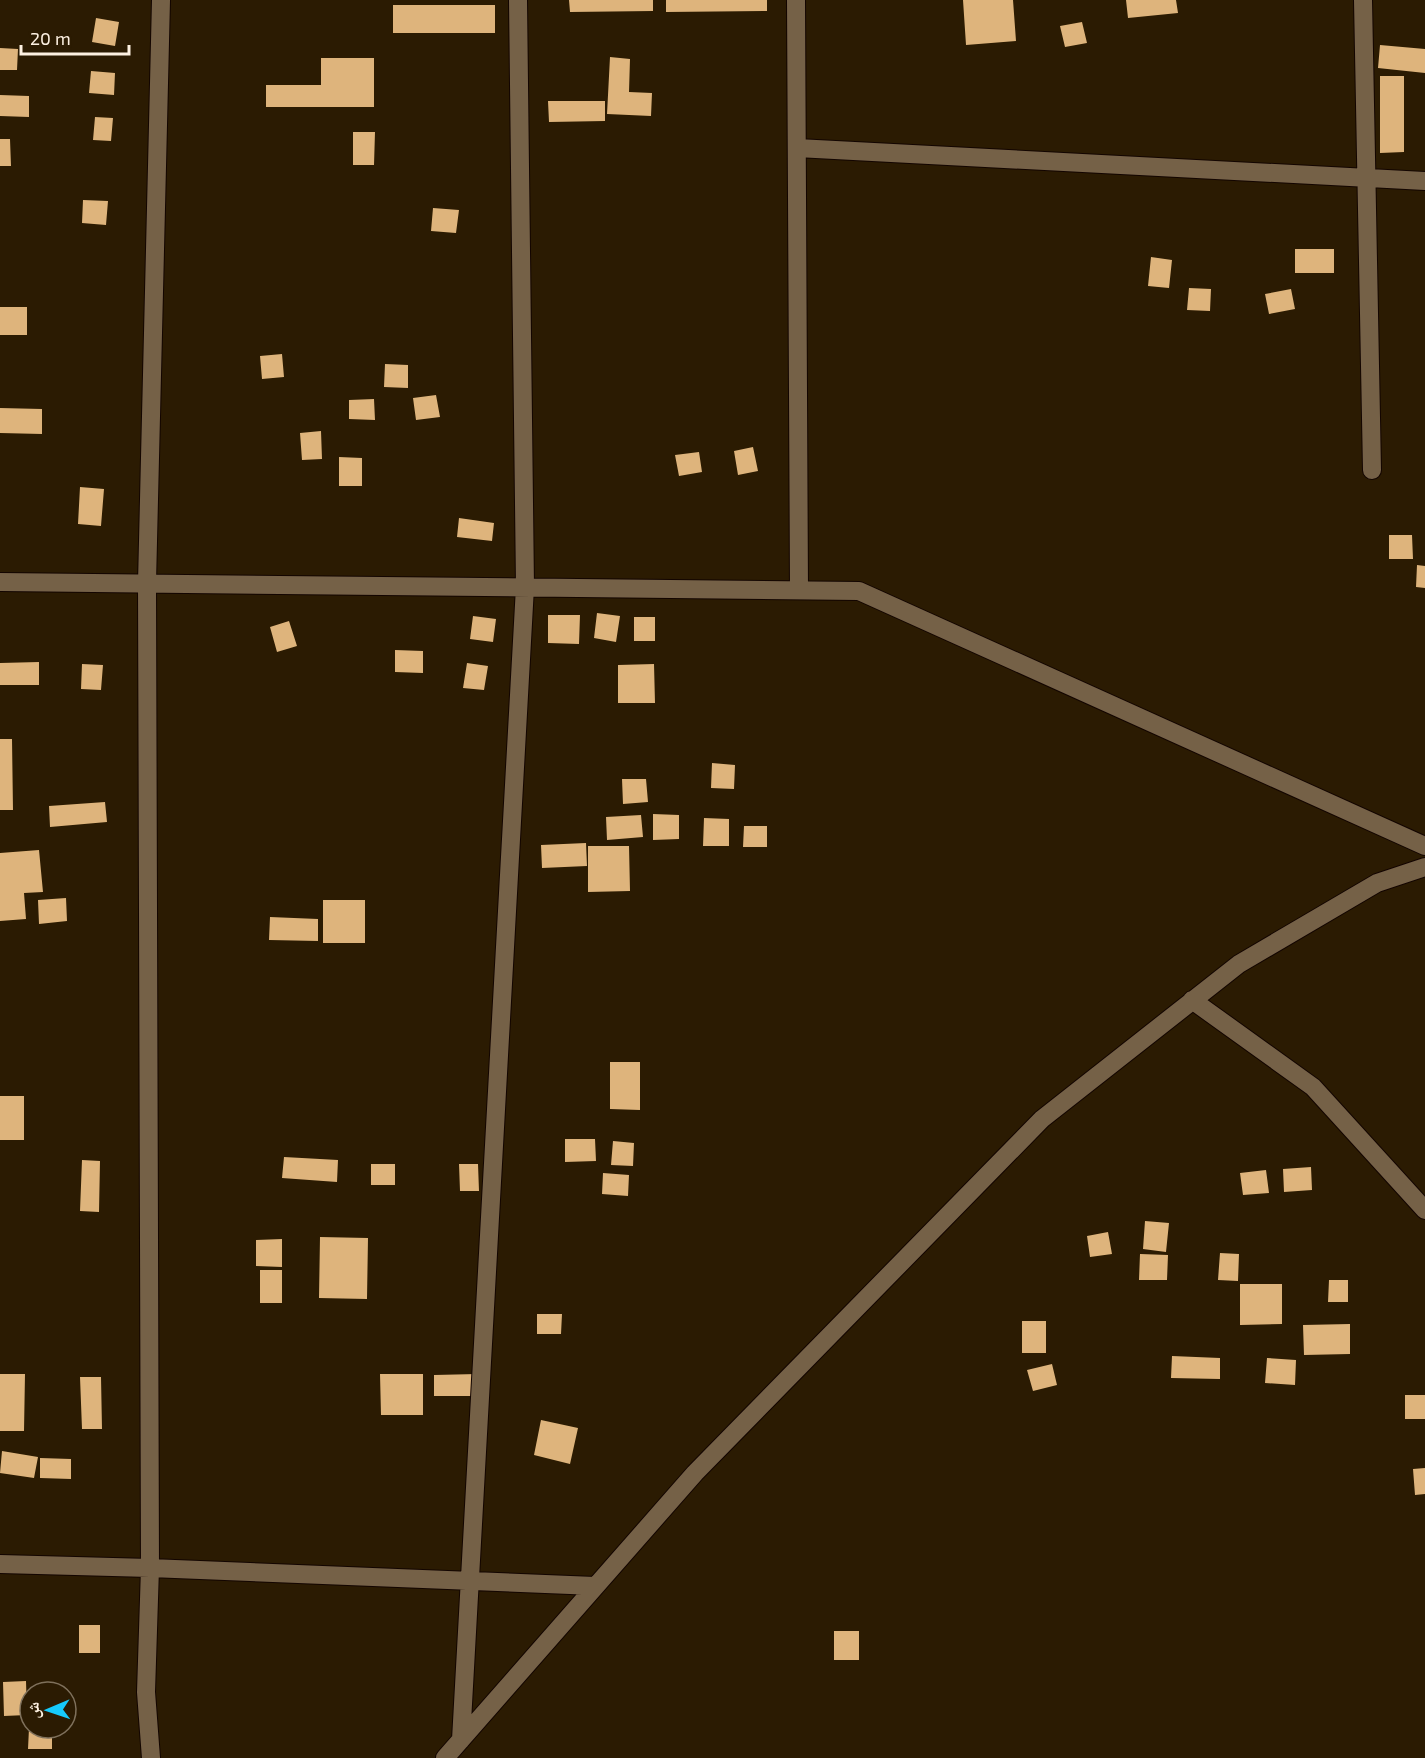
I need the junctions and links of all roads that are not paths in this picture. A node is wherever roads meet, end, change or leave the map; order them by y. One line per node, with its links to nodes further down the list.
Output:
1 (161, 0): 10 (street)
2 (518, 0): 11 (street)
3 (796, 0): 5 (street)
4 (1363, 0): 6 (street)
5 (797, 148): 6 (street); 12 (street)
6 (1366, 177): 7 (street); 8 (street)
7 (1425, 181)
8 (1372, 470)
9 (0, 582): 10 (street)
10 (147, 583): 11 (street); 18 (street)
11 (525, 587): 12 (street); 19 (street)
12 (799, 590): 13 (street)
13 (1425, 846)
14 (1425, 867): 15 (street)
15 (1192, 1000): 16 (street); 20 (street)
16 (1425, 1210)
17 (0, 1564): 18 (street)
18 (150, 1568): 19 (street); 22 (street)
19 (470, 1583): 20 (street); 21 (street)
20 (595, 1586): 21 (street)
21 (461, 1740): 23 (street)
22 (151, 1758)
23 (445, 1758)

